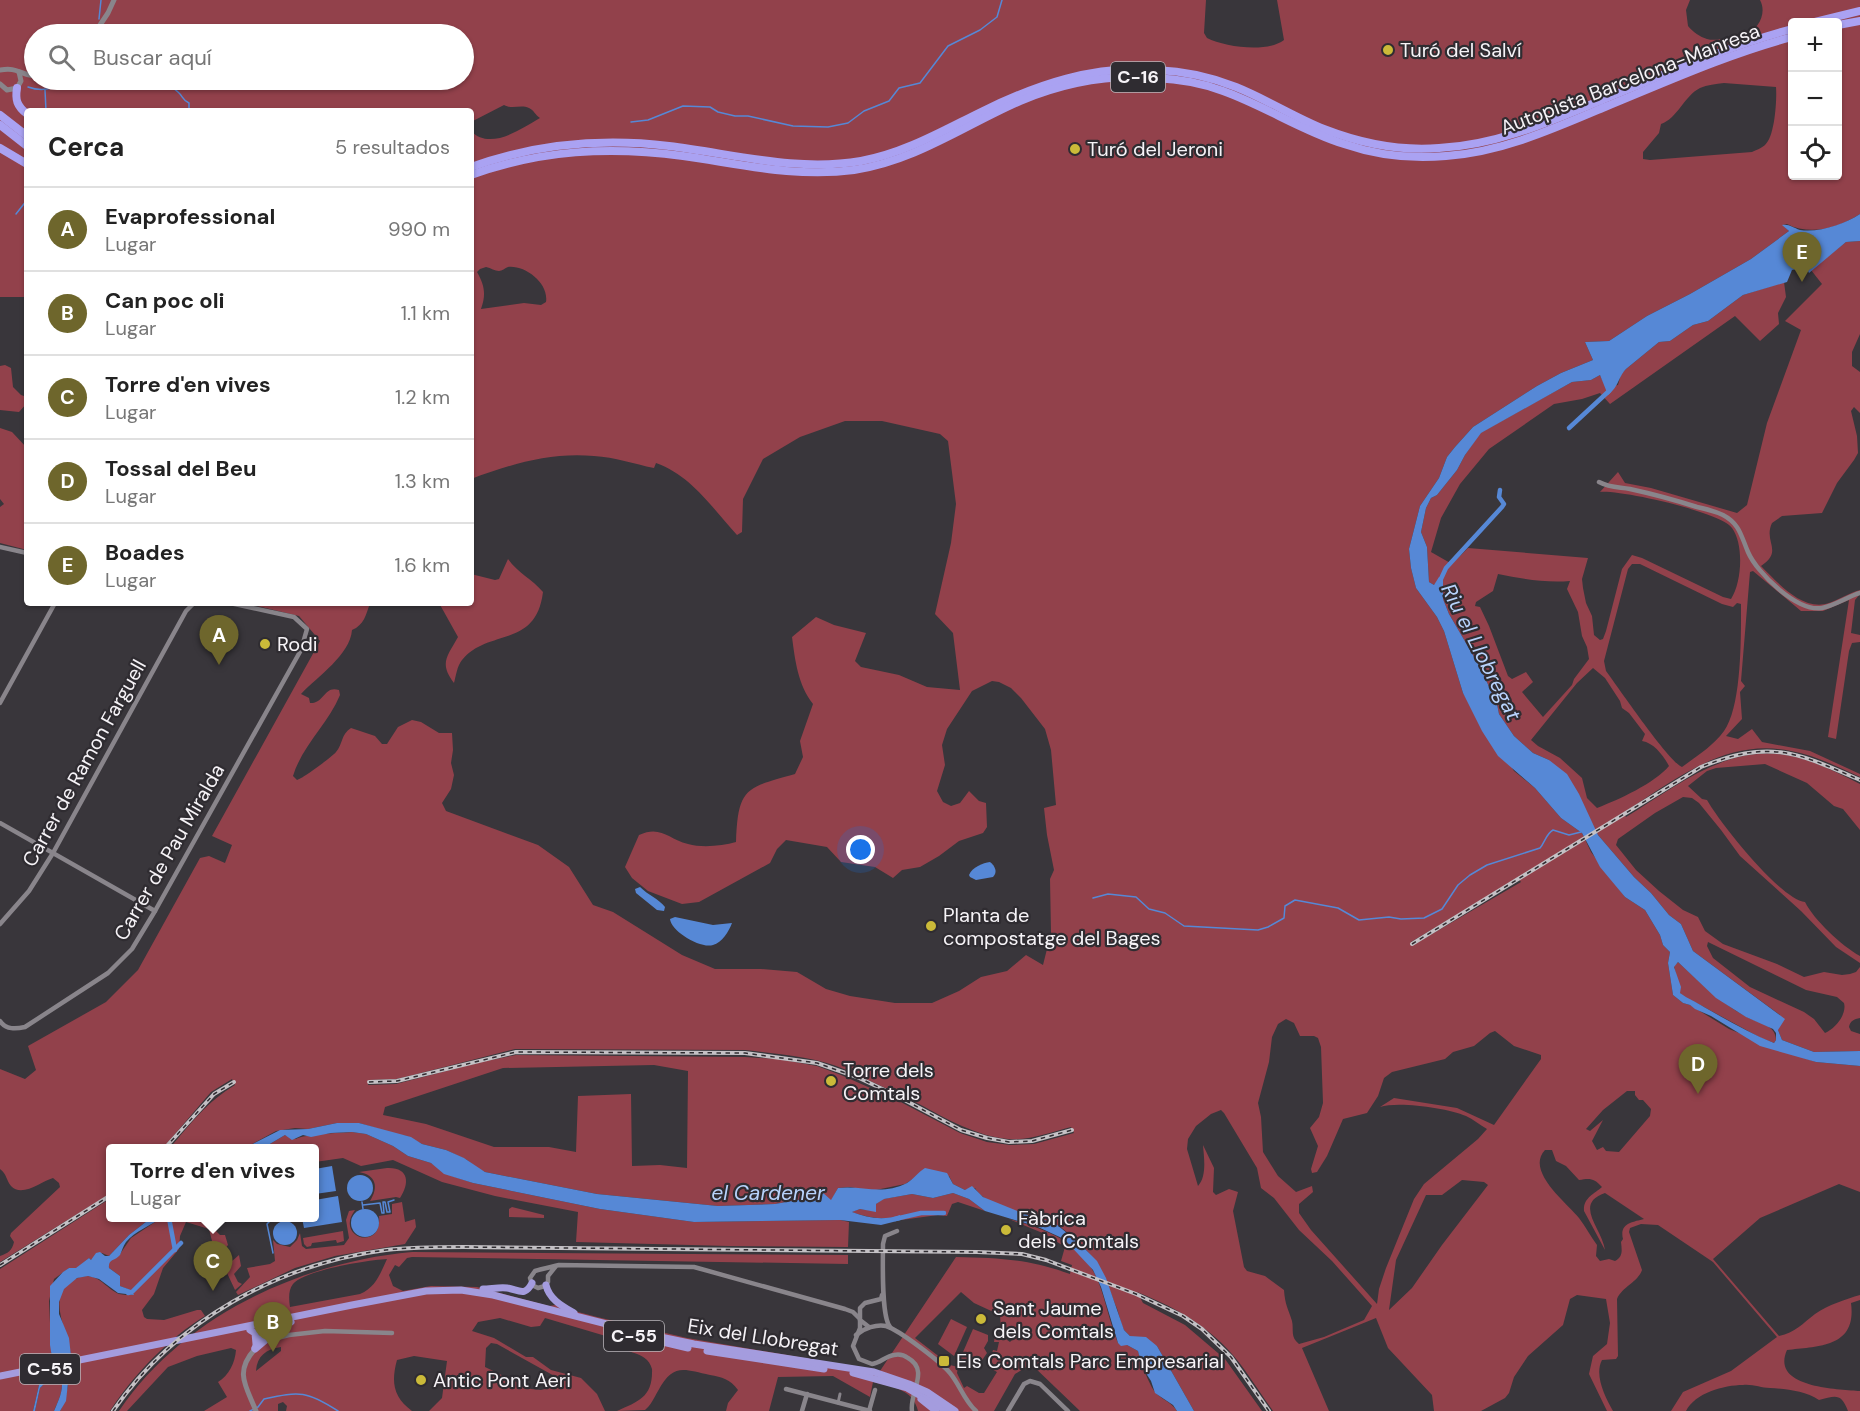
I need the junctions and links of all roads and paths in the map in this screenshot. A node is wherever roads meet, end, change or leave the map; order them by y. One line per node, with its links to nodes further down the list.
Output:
1 (114, 0): 5 (street)
2 (1860, 11): 3 (highway)
3 (1831, 18)
4 (1860, 21): 6 (highway)
5 (101, 24)
6 (1842, 24)
7 (1788, 29): 22 (highway, Autopista Barcelona-Manresa / C-16)
8 (1788, 38): 23 (highway, Autopista Barcelona-Manresa / C-16)
9 (1, 72): 10 (street)
10 (19, 72): 11 (street); 14 (street)
11 (24, 74)
12 (24, 83): 14 (street)
13 (0, 84): 14 (street)
14 (18, 86): 15 (highway)
15 (24, 112)
16 (0, 116): 18 (highway)
17 (0, 125): 19 (highway)
18 (24, 134)
19 (24, 144)
20 (0, 148): 21 (highway)
21 (24, 162)
22 (474, 165)
23 (474, 174)
24 (1599, 482): 27 (street)
25 (0, 547): 26 (street)
26 (24, 552)
27 (1860, 593)
28 (53, 606): 33 (street)
29 (186, 606): 32 (street, Carrer de Ramon Farguell)
30 (191, 606): 32 (street, Carrer de Ramon Farguell)
31 (244, 606): 36 (street, Carrer de Pau Miralda)
32 (186, 611): 35 (street, Carrer de Ramon Farguell)
33 (0, 703)
34 (0, 823): 35 (street)
35 (53, 853): 36 (street); 37 (street, Carrer de Ramon Farguell)
36 (155, 911): 38 (street, Carrer de Pau Miralda)
37 (0, 924)
38 (0, 1021)
39 (897, 1231): 46 (street)
40 (556, 1266): 41 (street); 42 (street); 49 (street)
41 (542, 1270): 42 (street); 43 (street)
42 (548, 1276): 44 (street)
43 (532, 1283): 44 (street); 45 (highway)
44 (546, 1286): 54 (highway)
45 (445, 1290): 53 (highway, Eix del Llobregat / C-55); 54 (highway, Eix del Llobregat / C-55)
46 (885, 1290): 47 (street); 50 (street)
47 (873, 1301): 48 (street); 50 (street)
48 (861, 1307): 49 (street); 52 (street)
49 (845, 1309): 52 (street)
50 (884, 1309): 51 (street)
51 (885, 1316): 56 (street); 59 (street)
52 (859, 1319): 57 (street); 61 (street)
53 (291, 1320): 55 (highway); 58 (highway, Eix del Llobregat / C-55); 62 (highway); 70 (highway, Eix del Llobregat / C-55)
54 (602, 1323): 79 (highway, Eix del Llobregat / C-55)
55 (267, 1326): 58 (highway); 62 (highway); 63 (highway)
56 (878, 1326): 57 (street); 59 (street)
57 (870, 1327): 61 (street)
58 (250, 1328): 63 (highway); 64 (highway, Eix del Llobregat / C-55); 64 (highway, Eix del Llobregat / C-55)
59 (892, 1329): 80 (street)
60 (392, 1333): 62 (street)
61 (856, 1335): 70 (street)
62 (268, 1339): 63 (highway)
63 (255, 1346): 72 (street)
64 (154, 1347): 65 (highway, Eix del Llobregat / C-55)
65 (0, 1377)
66 (786, 1389): 68 (street)
67 (875, 1390): 75 (street)
68 (807, 1394): 71 (street); 73 (street)
69 (840, 1394): 71 (street)
70 (914, 1394): 76 (street); 77 (highway); 78 (highway, Eix del Llobregat / C-55)
71 (838, 1403): 74 (street); 75 (street)
72 (256, 1411)
73 (802, 1411)
74 (836, 1411)
75 (870, 1411)
76 (912, 1411)
77 (936, 1411)
78 (947, 1411)
79 (955, 1411)
80 (976, 1411)
81 (1008, 1411): 82 (street)
82 (1068, 1411)

